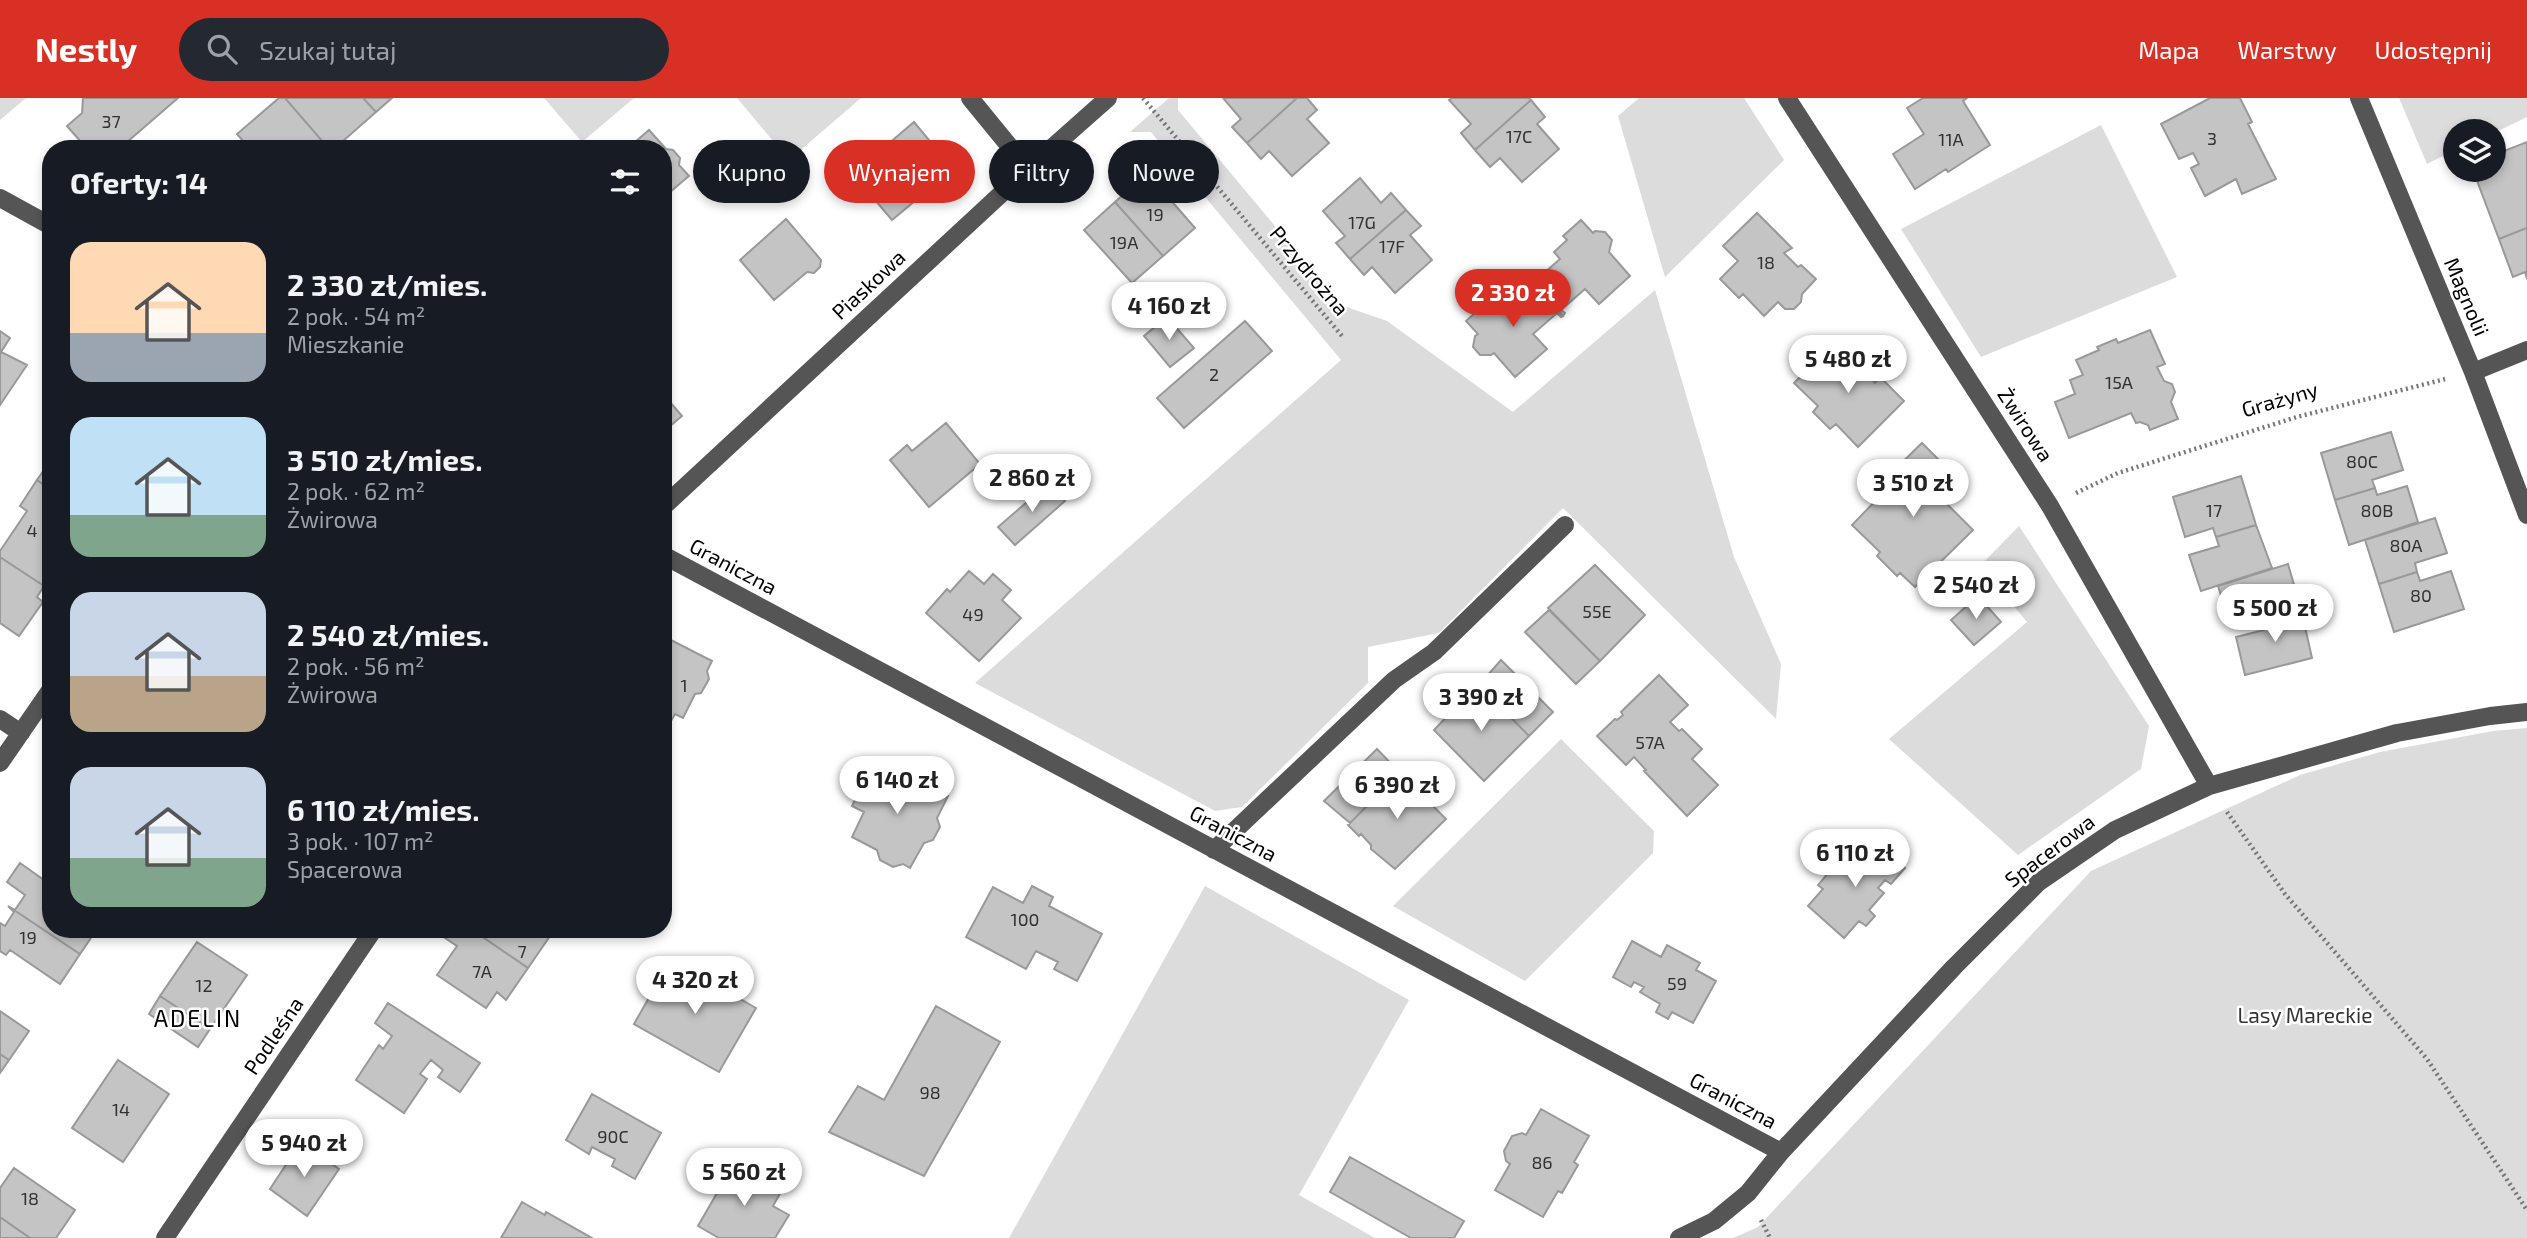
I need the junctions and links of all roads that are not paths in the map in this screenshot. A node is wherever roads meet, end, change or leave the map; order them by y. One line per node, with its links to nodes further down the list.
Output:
1 (970, 98): 5 (street)
2 (1108, 98): 6 (street, Piaskowa)
3 (1787, 98): 21 (street, Żwirowa)
4 (2359, 98): 11 (street, Magnolii)
5 (1004, 140)
6 (1061, 140)
7 (0, 198): 9 (street)
8 (991, 203): 12 (street, Piaskowa)
9 (42, 221)
10 (2527, 350): 11 (street)
11 (2473, 372): 13 (street, Magnolii)
12 (672, 499)
13 (2527, 514)
14 (1565, 525): 22 (street)
15 (672, 560): 22 (street, Graniczna)
16 (42, 702): 19 (street)
17 (2527, 712): 21 (street, Spacerowa)
18 (0, 719): 19 (street)
19 (21, 733): 20 (street)
20 (0, 763)
21 (2209, 786): 24 (street, Spacerowa)
22 (1214, 850): 24 (street, Graniczna)
23 (368, 938): 25 (street, Podleśna)
24 (1781, 1152): 26 (street, Spacerowa)
25 (165, 1238)
26 (1679, 1238)

